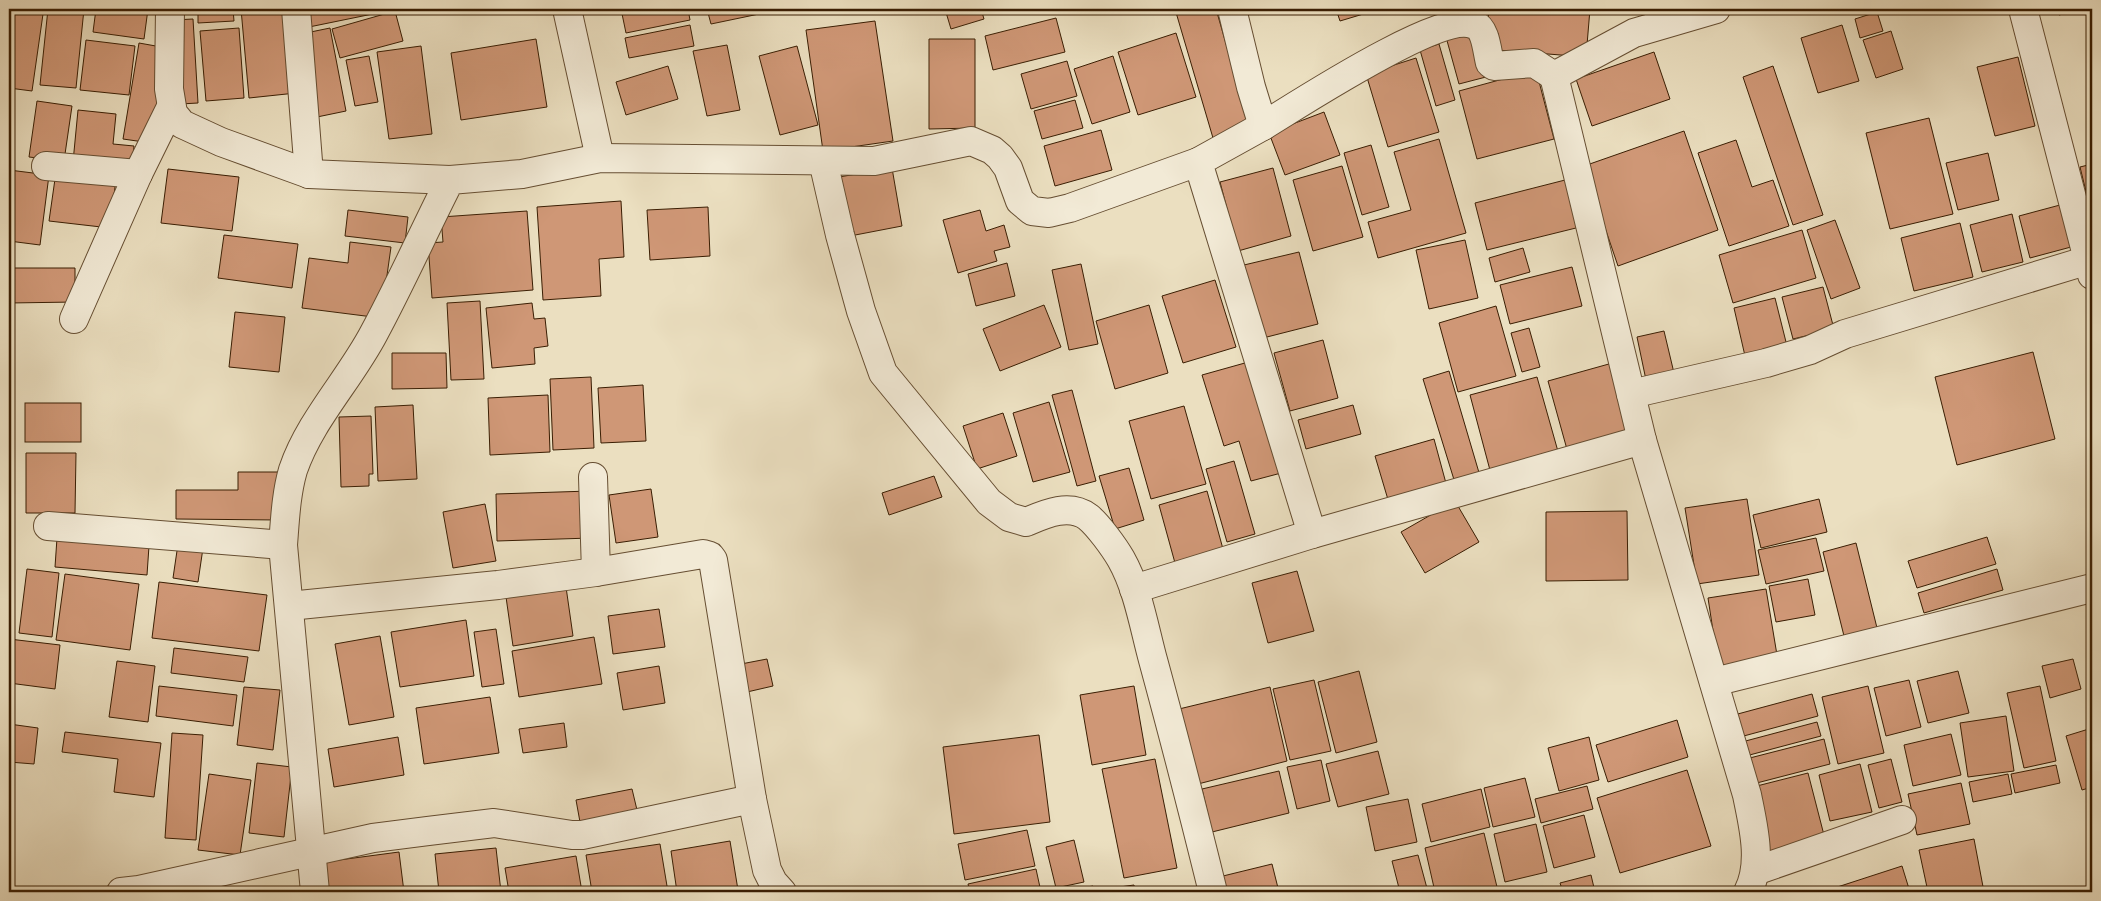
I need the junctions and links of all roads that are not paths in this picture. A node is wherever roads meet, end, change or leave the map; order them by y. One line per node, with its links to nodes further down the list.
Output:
1 (170, 9): 8 (street)
2 (296, 9): 15 (street)
3 (567, 9): 10 (street)
4 (1232, 9): 9 (street)
5 (1716, 9): 7 (street)
6 (2023, 9): 17 (street)
7 (1554, 76): 9 (street); 19 (street)
8 (171, 107): 14 (street); 15 (street)
9 (1264, 126): 12 (street)
10 (600, 158): 11 (street); 16 (street)
11 (823, 161): 12 (street); 26 (street)
12 (1198, 162): 23 (street)
13 (46, 166): 14 (street)
14 (138, 174): 18 (street)
15 (309, 174): 16 (street)
16 (450, 180): 24 (street)
17 (2091, 264): 19 (street)
18 (74, 319)
19 (1630, 394): 20 (street)
20 (1642, 440): 23 (street); 29 (street)
21 (593, 477): 25 (street)
22 (48, 526): 24 (street)
23 (1312, 534): 26 (street)
24 (283, 545): 28 (street)
25 (596, 572): 28 (street); 30 (street)
26 (1134, 588): 37 (street)
27 (2092, 588): 29 (street)
28 (289, 606): 32 (street)
29 (1714, 682): 33 (street)
30 (752, 799): 32 (street); 36 (street)
31 (1902, 820): 33 (street)
32 (312, 852): 34 (street); 35 (street)
33 (1752, 882)
34 (121, 892)
35 (315, 892)
36 (782, 892)
37 (1213, 892)

